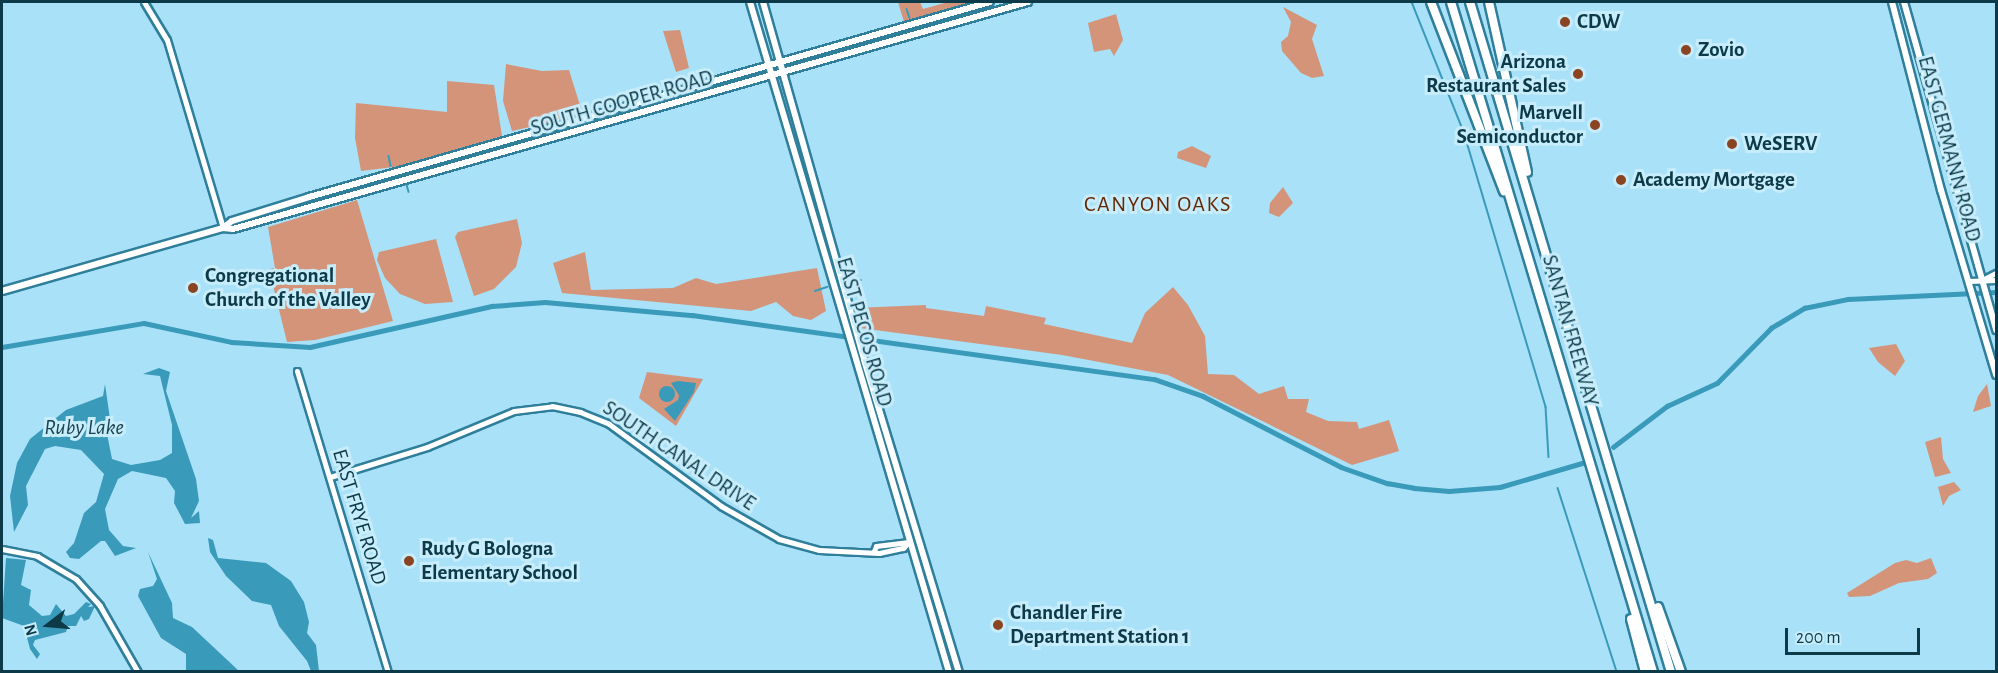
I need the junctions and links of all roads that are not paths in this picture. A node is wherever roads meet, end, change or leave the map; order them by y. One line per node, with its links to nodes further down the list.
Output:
1 (144, 2): 22 (street)
2 (750, 2): 15 (main road, EAST PECOS ROAD)
3 (763, 2): 14 (main road, EAST PECOS ROAD)
4 (990, 2): 14 (main road, SOUTH COOPER ROAD)
5 (1028, 2): 16 (main road, SOUTH COOPER ROAD)
6 (1431, 2): 23 (highway)
7 (1451, 2): 23 (highway, SANTAN FREEWAY)
8 (1470, 2): 24 (highway, SANTAN FREEWAY)
9 (1489, 2): 24 (highway)
10 (1892, 2): 13 (main road, EAST GERMANN ROAD)
11 (1904, 2): 12 (main road, EAST GERMANN ROAD)
12 (1912, 30): 13 (main road); 27 (main road, EAST GERMANN ROAD)
13 (1901, 34): 28 (main road, EAST GERMANN ROAD)
14 (781, 62): 15 (main road, SOUTH COOPER ROAD); 16 (main road, EAST PECOS ROAD)
15 (769, 65): 17 (main road, EAST PECOS ROAD); 18 (main road, SOUTH COOPER ROAD)
16 (785, 74): 17 (main road, SOUTH COOPER ROAD); 36 (main road, EAST PECOS ROAD)
17 (772, 77): 19 (main road, SOUTH COOPER ROAD); 37 (main road, EAST PECOS ROAD)
18 (360, 182): 19 (main road); 20 (main road, SOUTH COOPER ROAD)
19 (363, 192): 21 (main road, SOUTH COOPER ROAD)
20 (257, 213): 21 (main road); 22 (main road, SOUTH COOPER ROAD)
21 (260, 222): 22 (main road, SOUTH COOPER ROAD)
22 (223, 228): 29 (main road, SOUTH COOPER ROAD)
23 (1526, 245): 33 (highway, SANTAN FREEWAY)
24 (1546, 257): 35 (highway, SANTAN FREEWAY)
25 (1996, 273): 27 (street)
26 (1996, 280): 27 (street)
27 (1982, 283): 28 (street); 30 (main road, EAST GERMANN ROAD)
28 (1970, 284): 32 (main road, EAST GERMANN ROAD)
29 (2, 291)
30 (1996, 330)
31 (297, 371): 34 (street, EAST FRYE ROAD)
32 (1996, 375)
33 (1592, 473): 43 (highway); 44 (highway, SANTAN FREEWAY)
34 (330, 477): 37 (street, SOUTH CANAL DRIVE); 40 (street, EAST FRYE ROAD)
35 (1630, 531): 45 (highway, SANTAN FREEWAY); 46 (highway)
36 (917, 539): 37 (main road); 42 (main road, EAST PECOS ROAD)
37 (909, 542): 41 (main road, EAST PECOS ROAD)
38 (2, 549): 39 (street)
39 (138, 672)
40 (388, 672)
41 (949, 672)
42 (959, 672)
43 (1645, 672)
44 (1653, 672)
45 (1671, 672)
46 (1681, 672)

